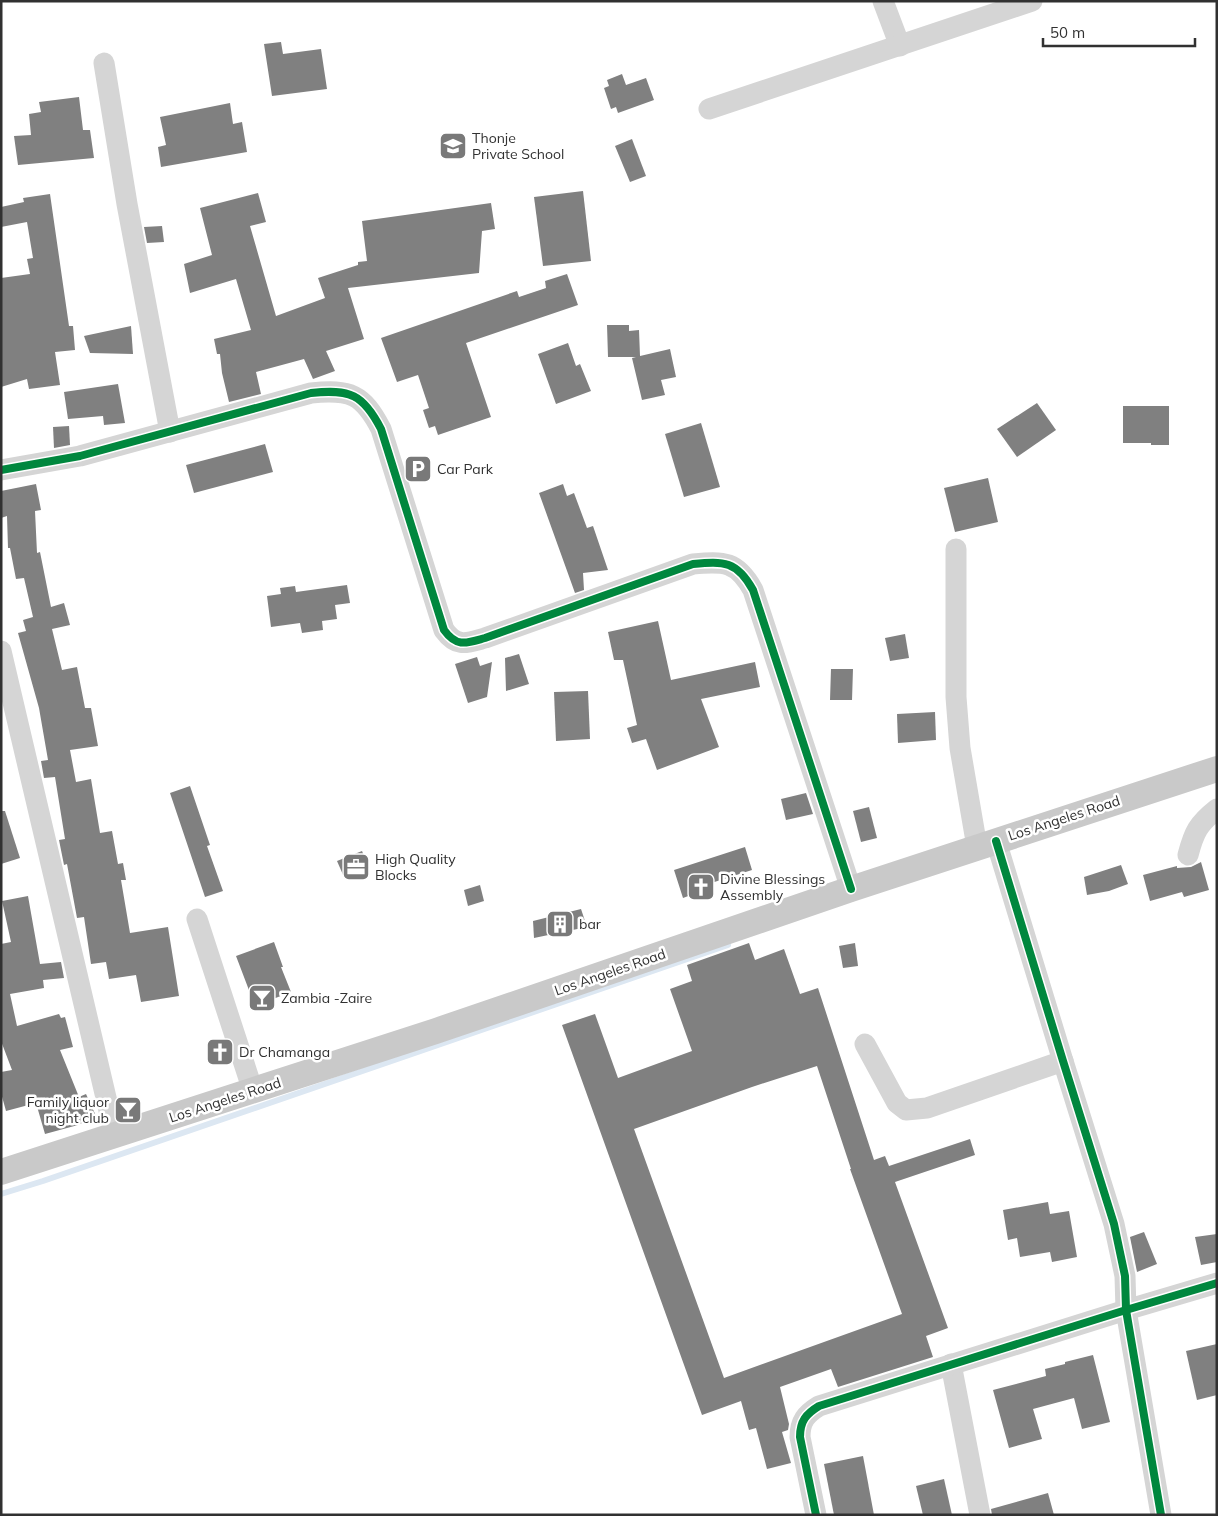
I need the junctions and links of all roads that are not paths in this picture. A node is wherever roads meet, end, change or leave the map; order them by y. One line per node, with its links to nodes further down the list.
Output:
1 (883, 1): 3 (street)
2 (1032, 1): 3 (street)
3 (900, 46): 5 (street)
4 (104, 63): 6 (street)
5 (709, 109)
6 (170, 432): 7 (street); 14 (street)
7 (1, 470)
8 (956, 549): 12 (street)
9 (1, 651): 19 (street)
10 (1217, 769): 12 (main road, Los Angeles Road)
11 (1217, 809): 13 (street)
12 (986, 844): 14 (main road, Los Angeles Road); 17 (street)
13 (1188, 855)
14 (851, 889): 18 (main road, Los Angeles Road)
15 (197, 919): 18 (street)
16 (865, 1044): 17 (street)
17 (1062, 1061): 22 (street)
18 (254, 1091): 19 (main road, Los Angeles Road)
19 (115, 1136): 20 (main road, Los Angeles Road)
20 (1, 1172)
21 (1217, 1283): 22 (street)
22 (1126, 1310): 23 (street); 26 (street)
23 (951, 1364): 24 (street); 25 (street)
24 (816, 1515)
25 (980, 1515)
26 (1161, 1515)

